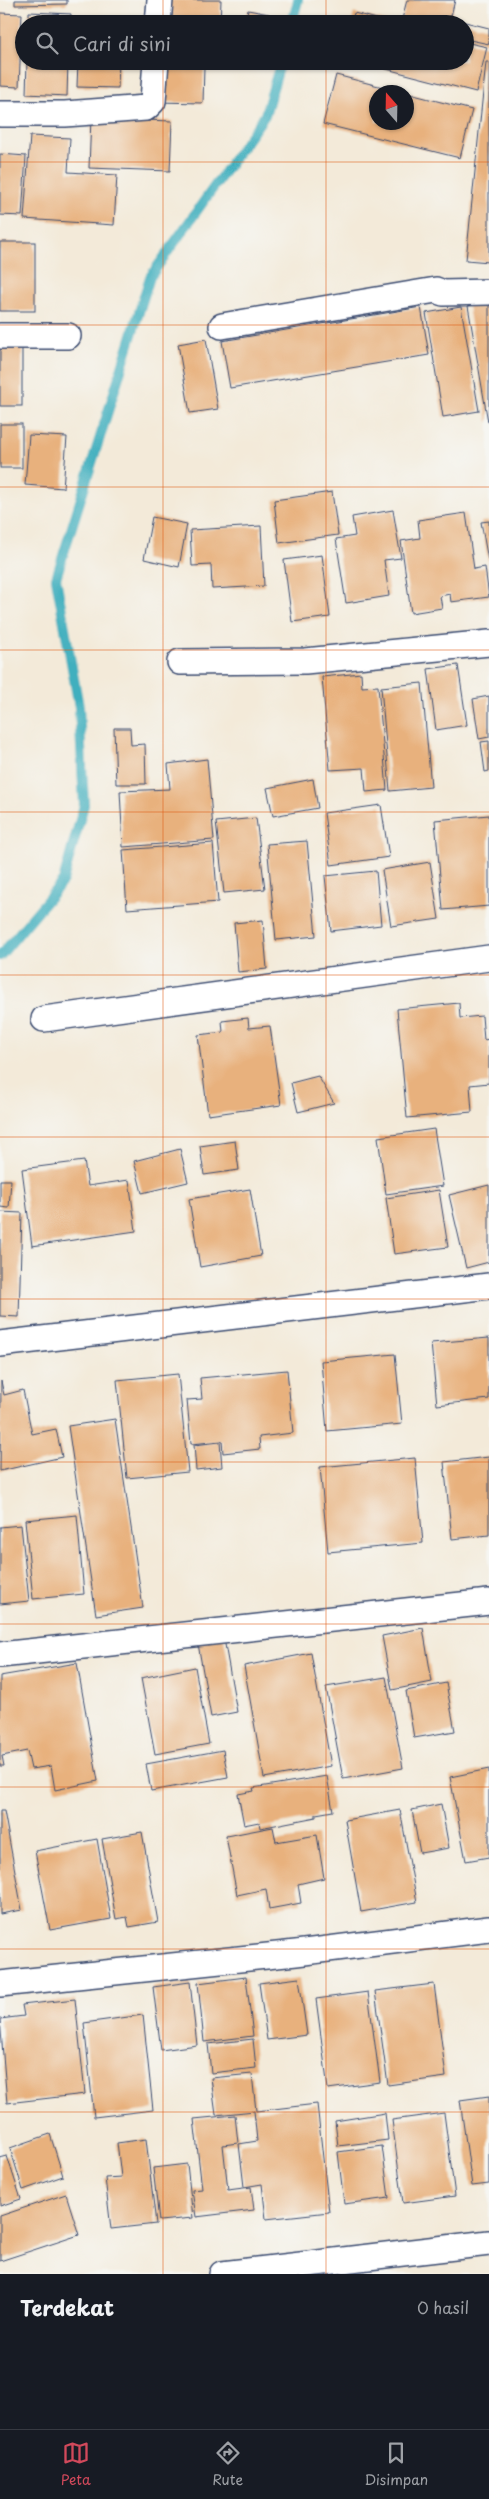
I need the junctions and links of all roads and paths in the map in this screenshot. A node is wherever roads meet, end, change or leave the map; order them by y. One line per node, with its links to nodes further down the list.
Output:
1 (160, 0): 2 (street)
2 (159, 15)
3 (155, 70): 4 (street)
4 (0, 114)
5 (489, 292): 6 (street)
6 (222, 326)
7 (0, 336): 8 (street)
8 (68, 336)
9 (489, 643): 10 (street)
10 (180, 662)
11 (489, 958): 12 (street)
12 (44, 1019)
13 (489, 1286): 14 (street)
14 (0, 1344)
15 (489, 1602): 16 (street)
16 (0, 1654)
17 (489, 1929): 18 (street)
18 (0, 1984)
19 (489, 2243): 20 (street)
20 (222, 2274)

